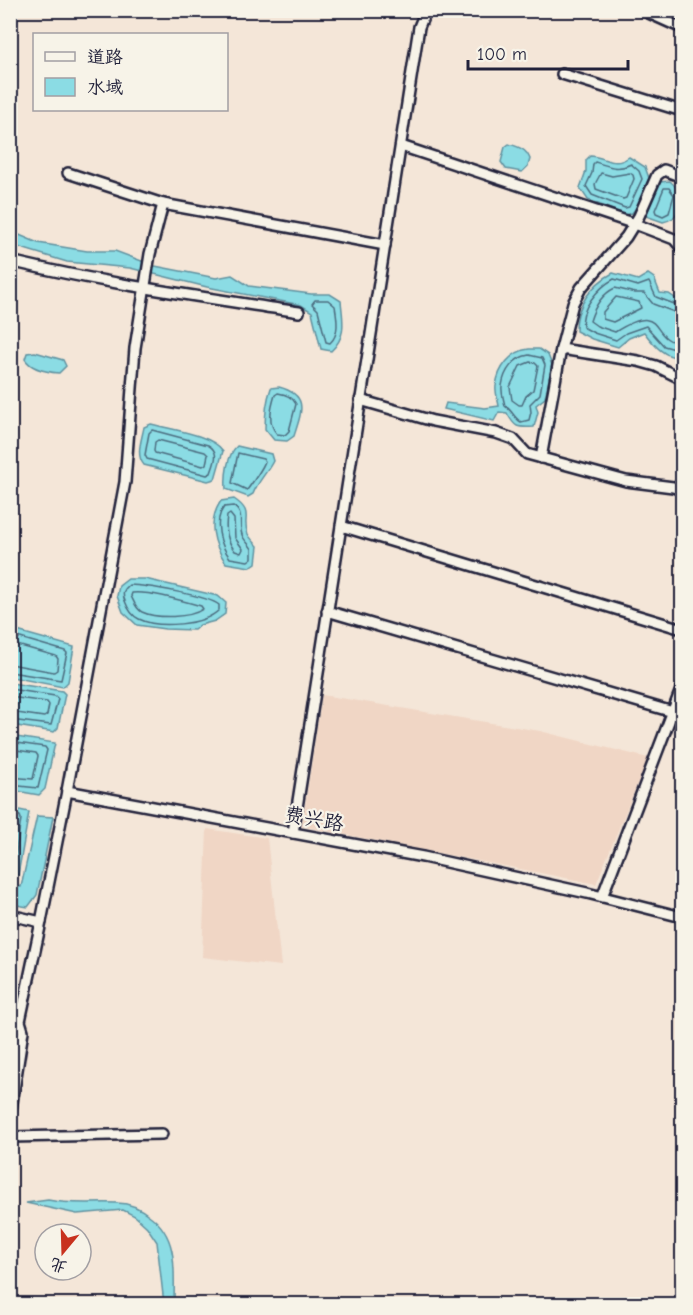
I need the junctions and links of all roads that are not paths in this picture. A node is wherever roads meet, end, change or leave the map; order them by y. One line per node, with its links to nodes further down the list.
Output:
1 (426, 10): 6 (street)
2 (642, 10): 3 (street)
3 (682, 28)
4 (562, 74): 5 (street)
5 (682, 111)
6 (401, 146): 10 (street); 11 (street)
7 (69, 173): 9 (street)
8 (682, 174): 10 (street)
9 (163, 204): 11 (street); 14 (street)
10 (634, 224): 12 (street); 16 (street)
11 (385, 244): 18 (street)
12 (682, 248)
13 (10, 261): 14 (street)
14 (145, 286): 15 (street); 26 (street)
15 (299, 312)
16 (561, 349): 17 (street); 19 (street)
17 (682, 378)
18 (360, 400): 19 (street); 21 (street)
19 (541, 458): 20 (street)
20 (682, 490)
21 (341, 526): 22 (street); 23 (street)
22 (327, 611): 25 (street); 27 (street)
23 (682, 629)
24 (682, 687): 25 (street)
25 (673, 712): 28 (street)
26 (67, 791): 27 (street, 费兴路); 31 (street)
27 (293, 833): 28 (street, 费兴路)
28 (602, 897): 30 (street, 费兴路)
29 (10, 915): 31 (street)
30 (682, 917)
31 (40, 925): 32 (street)
32 (15, 1022): 33 (street)
33 (10, 1116)
34 (162, 1134): 35 (street)
35 (10, 1137)

